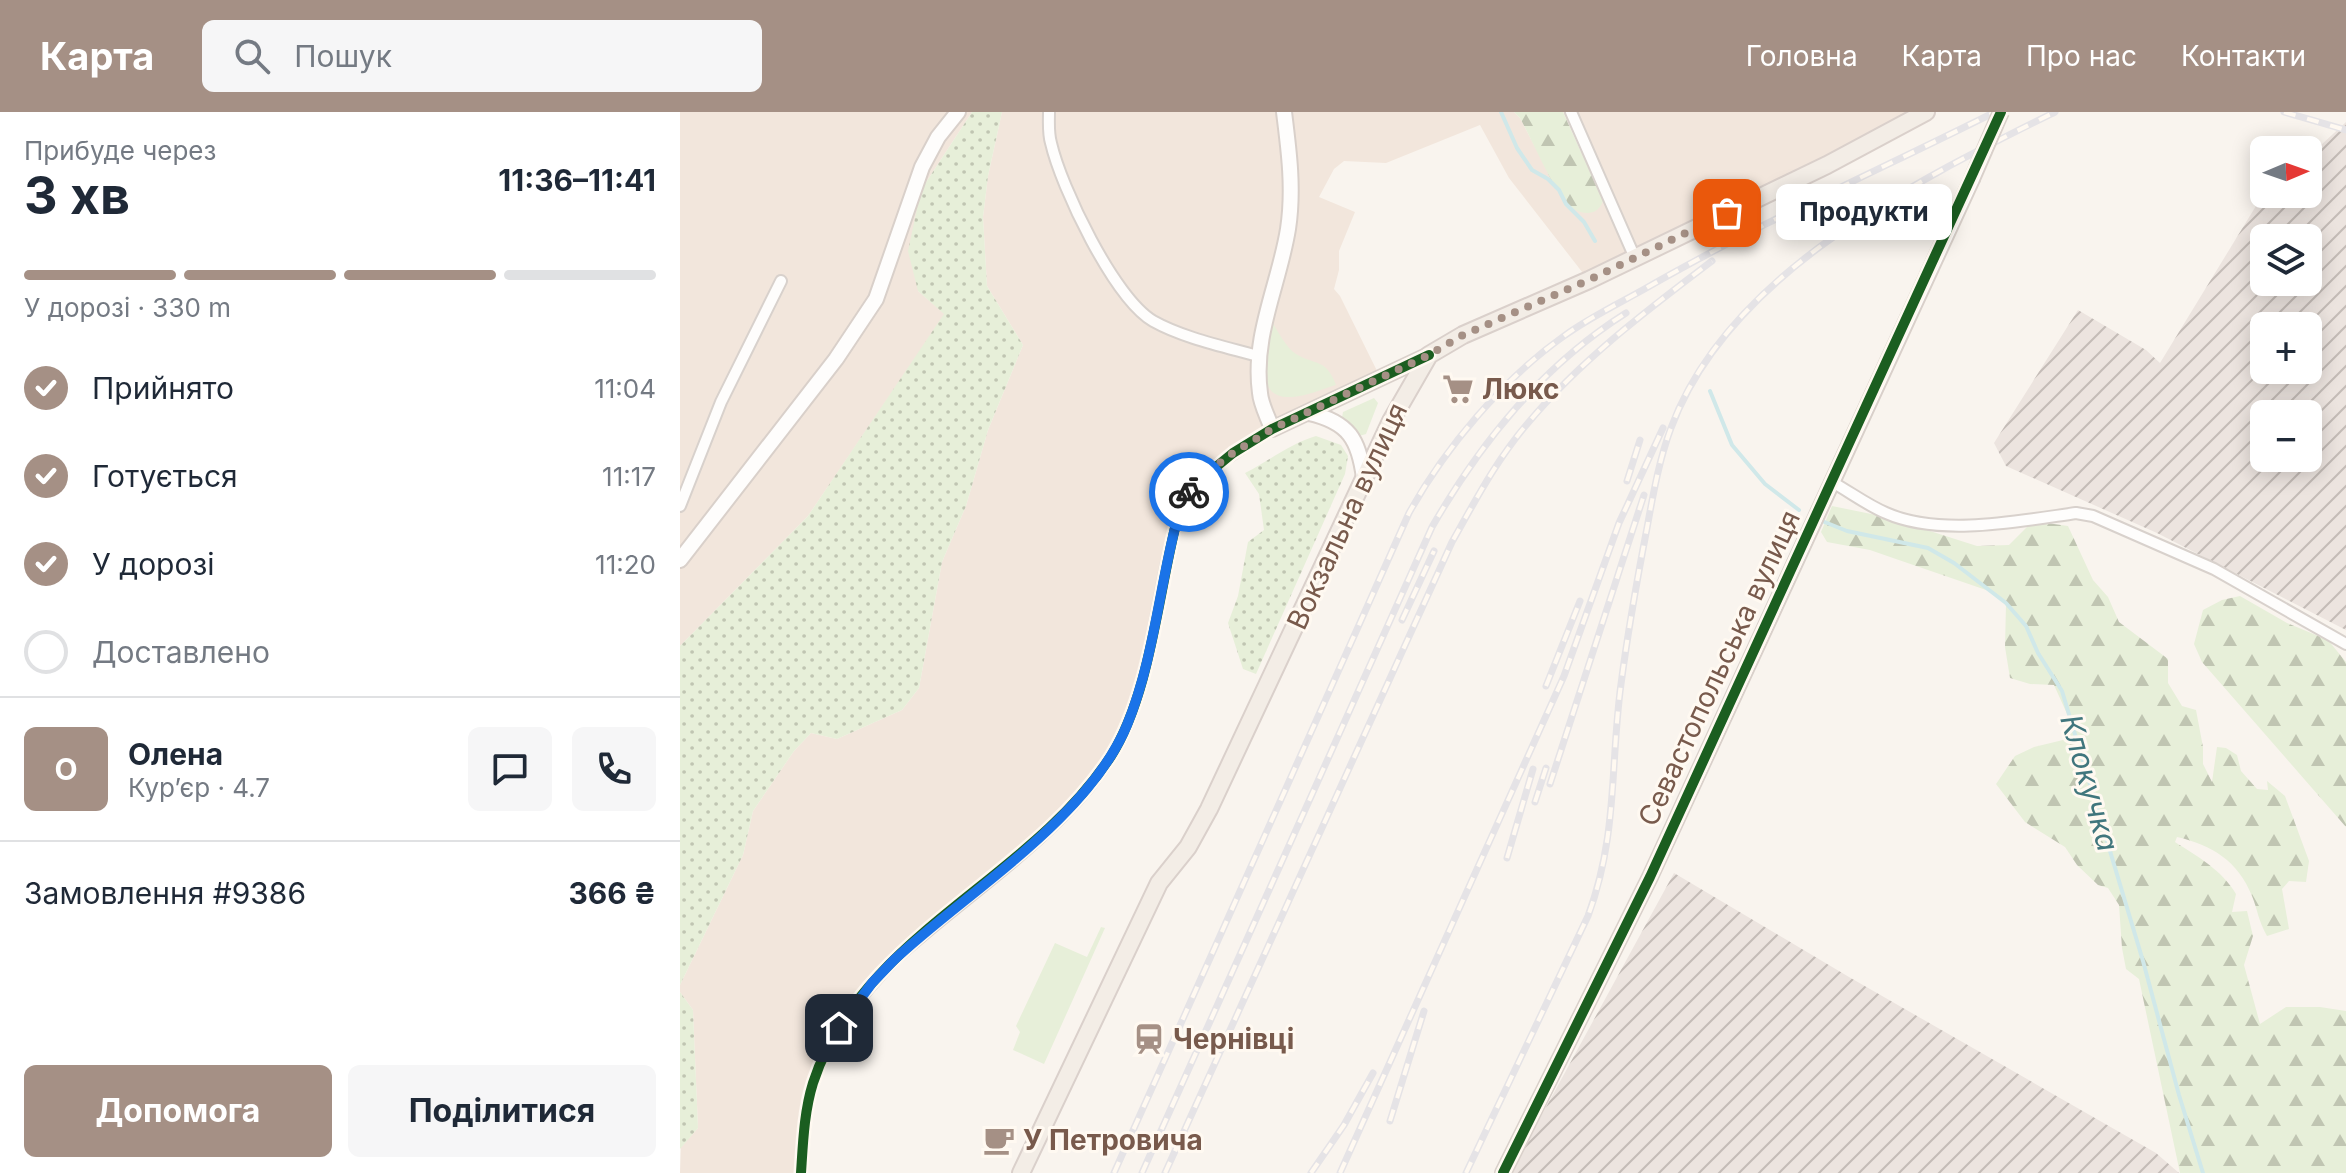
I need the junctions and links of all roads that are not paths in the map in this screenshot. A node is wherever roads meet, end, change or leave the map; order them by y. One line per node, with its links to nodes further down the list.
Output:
1 (958, 112): 18 (street)
2 (1049, 112): 10 (street)
3 (1284, 112): 10 (street)
4 (1571, 112): 7 (street)
5 (1926, 112): 7 (main road)
6 (2001, 112): 16 (street, Севастопольська вулиця, bridge)
7 (1635, 258): 9 (main road)
8 (781, 281): 17 (street)
9 (1429, 355): 11 (street); 13 (main road, Вокзальна вулиця)
10 (1258, 356): 12 (street)
11 (1309, 413): 12 (street); 14 (street)
12 (1272, 429): 20 (street)
13 (1385, 436): 14 (street); 15 (main road, Вокзальна вулиця)
14 (1356, 442): 15 (street)
15 (1364, 478): 21 (main road, Вокзальна вулиця)
16 (1832, 482): 19 (street); 22 (street, Севастопольська вулиця)
17 (680, 506)
18 (680, 560)
19 (2346, 644)
20 (801, 1173)
21 (1021, 1173)
22 (1503, 1173)

